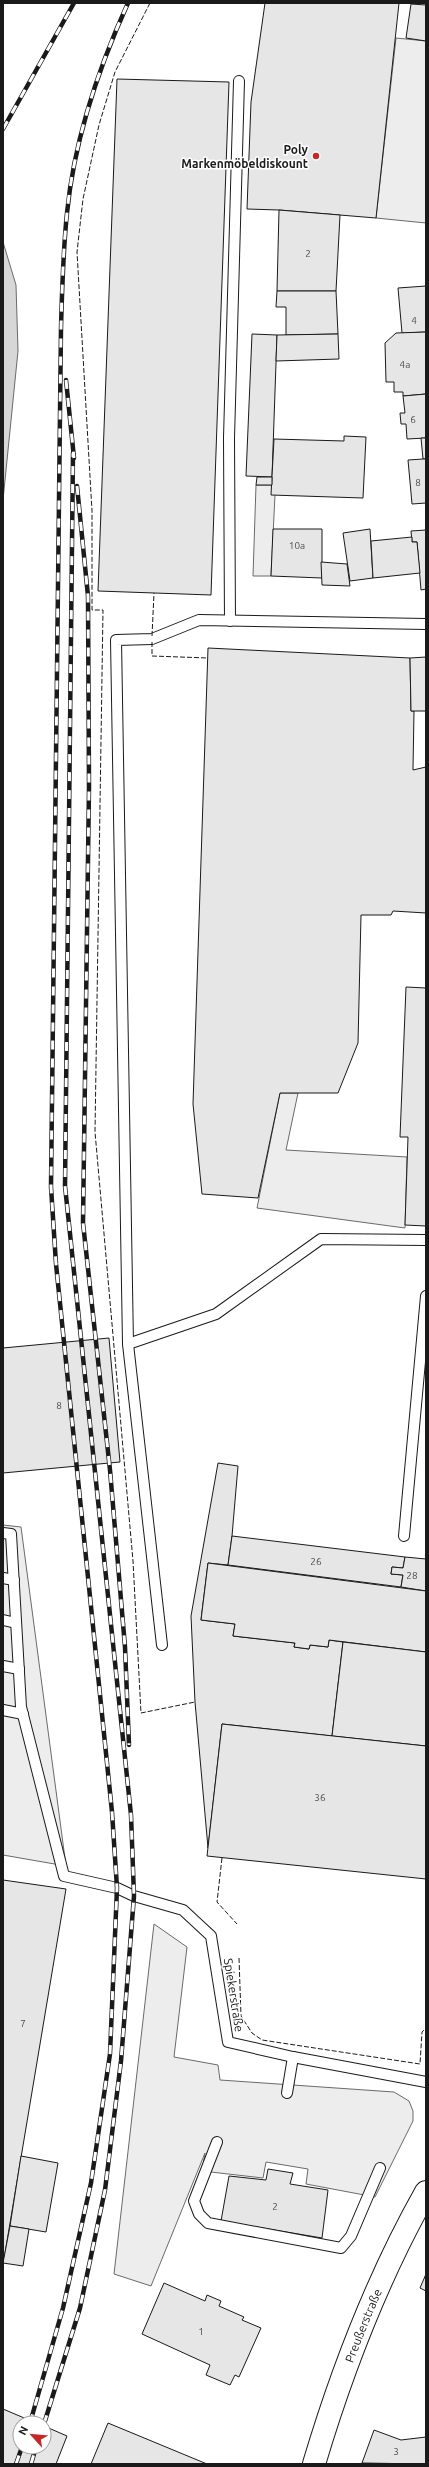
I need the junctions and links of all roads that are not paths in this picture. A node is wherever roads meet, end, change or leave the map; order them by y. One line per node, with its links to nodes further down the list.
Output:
1 (239, 81): 2 (lane)
2 (230, 621): 3 (lane); 6 (lane)
3 (426, 624)
4 (426, 1240): 6 (lane)
5 (426, 1296): 8 (lane)
6 (128, 1344): 13 (lane)
7 (3, 1533): 10 (lane)
8 (404, 1536)
9 (3, 1578): 10 (lane)
10 (14, 1580): 12 (lane)
11 (3, 1620): 12 (lane)
12 (16, 1622): 15 (lane)
13 (162, 1646)
14 (3, 1666): 15 (lane)
15 (19, 1669): 17 (lane)
16 (3, 1710): 17 (lane)
17 (23, 1714): 18 (lane, Spiekerstraße)
18 (293, 2058): 19 (lane, Spiekerstraße); 20 (lane)
19 (426, 2082)
20 (287, 2093)
21 (217, 2142): 22 (lane)
22 (380, 2168)
23 (426, 2192): 24 (main road, Preußerstraße)
24 (314, 2464)

